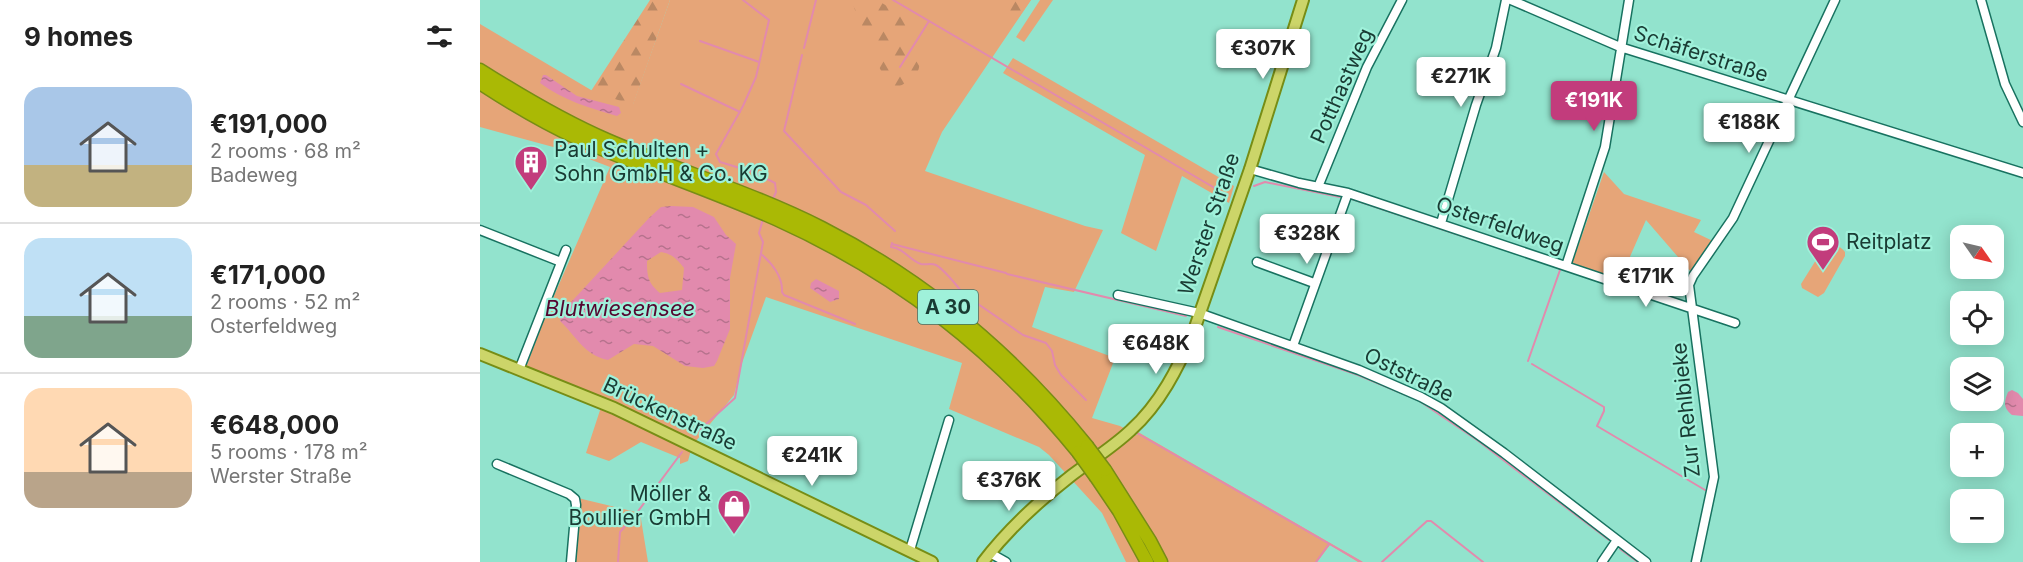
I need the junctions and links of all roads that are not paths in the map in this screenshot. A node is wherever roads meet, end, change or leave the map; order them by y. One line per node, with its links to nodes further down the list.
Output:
1 (1303, 0): 13 (main road, Werster Straße)
2 (1402, 0): 15 (street, Potthastweg)
3 (1506, 0): 18 (street)
4 (1511, 0): 8 (street, Schäferstraße)
5 (1629, 0): 8 (street)
6 (1835, 0): 11 (street, Zur Rehlbieke)
7 (1981, 0): 12 (street)
8 (1620, 47): 11 (street, Schäferstraße); 23 (street)
9 (480, 70): 17 (highway, A 30)
10 (480, 83): 17 (highway, A 30)
11 (1788, 100): 14 (street, Schäferstraße); 26 (street, Zur Rehlbieke)
12 (2023, 122)
13 (1250, 169): 15 (street, Osterfeldweg); 27 (main road, Werster Straße)
14 (2023, 173)
15 (1318, 187): 16 (street, Osterfeldweg)
16 (1348, 193): 18 (street, Osterfeldweg); 24 (street)
17 (760, 206): 34 (highway, A 30, bridge)
18 (1441, 223): 23 (street, Osterfeldweg)
19 (480, 230): 21 (street)
20 (566, 250): 21 (street)
21 (561, 262): 31 (street)
22 (1257, 262): 24 (street)
23 (1566, 266): 26 (street, Osterfeldweg)
24 (1314, 283): 29 (street)
25 (1118, 295): 27 (street, Oststraße)
26 (1691, 309): 28 (street, Osterfeldweg); 45 (street, Zur Rehlbieke)
27 (1199, 313): 29 (street, Oststraße); 37 (main road, Werster Straße)
28 (1735, 323)
29 (1293, 346): 35 (street, Oststraße)
30 (480, 354): 31 (main road, Brückenstraße)
31 (519, 370): 36 (main road, Brückenstraße)
32 (949, 420): 36 (street)
33 (497, 464): 38 (street)
34 (1101, 474): 41 (highway, A 30); 42 (highway, A 30)
35 (1617, 540): 43 (street); 44 (street, Oststraße)
36 (910, 550): 39 (main road, Brückenstraße)
37 (987, 557): 40 (street)
38 (572, 562)
39 (932, 562)
40 (1006, 562)
41 (1148, 562)
42 (1161, 562)
43 (1602, 562)
44 (1646, 562)
45 (1696, 562)

